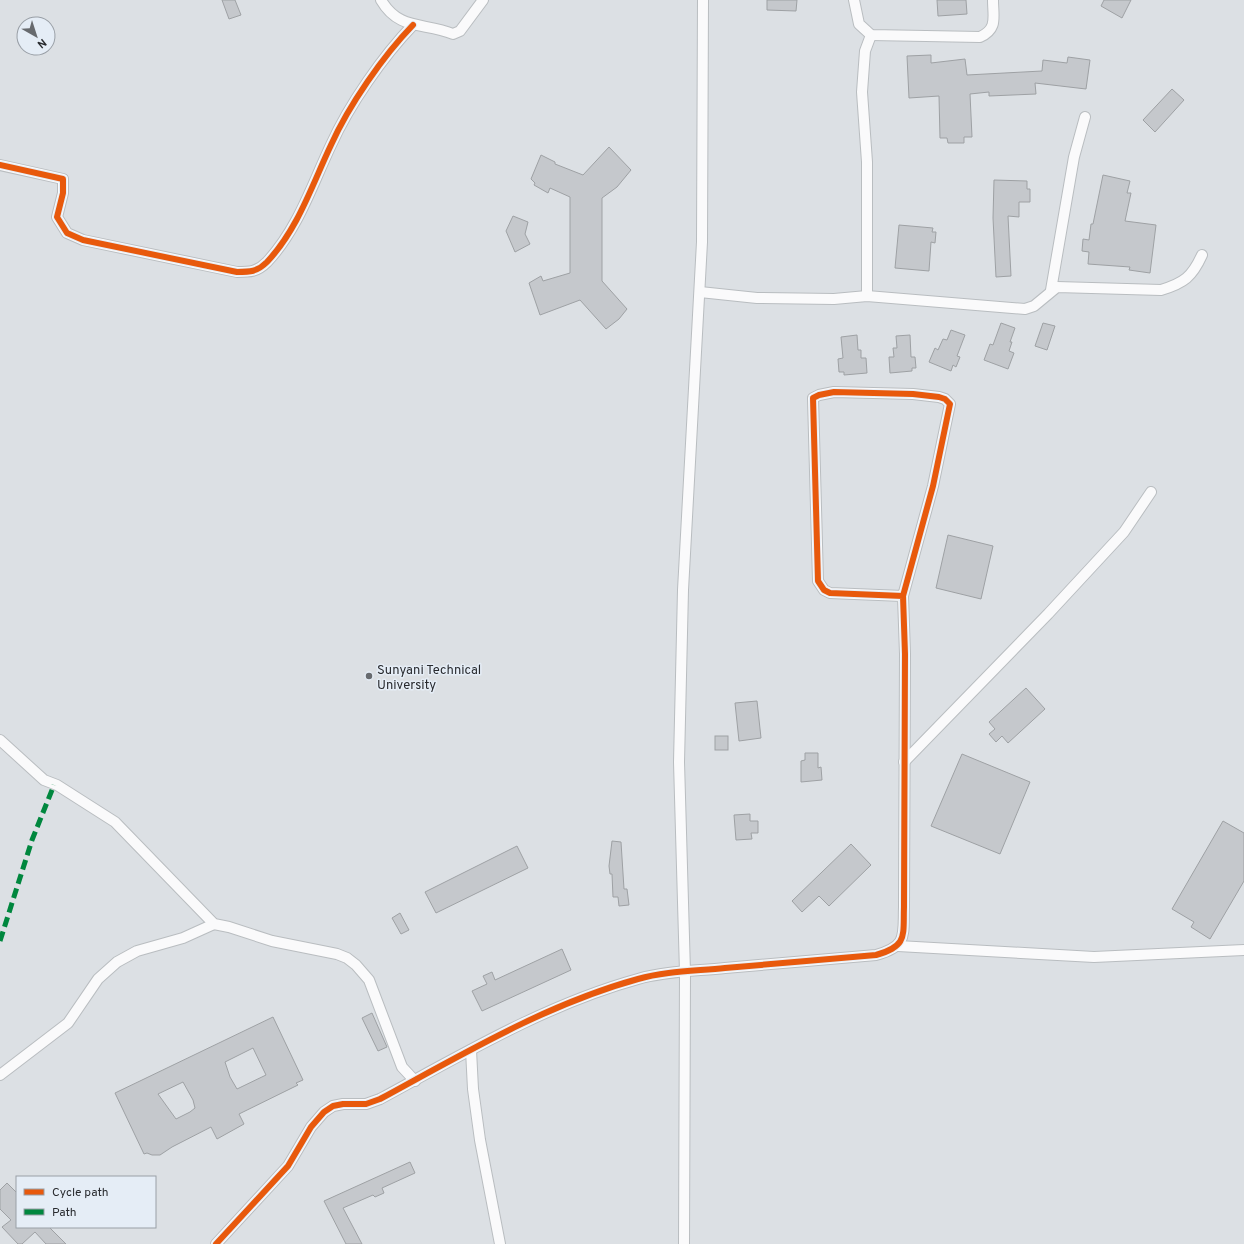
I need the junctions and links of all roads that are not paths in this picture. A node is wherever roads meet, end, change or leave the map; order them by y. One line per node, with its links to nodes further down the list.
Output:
1 (381, 0): 6 (street)
2 (483, 0): 6 (street)
3 (703, 0): 12 (street)
4 (854, 0): 7 (street)
5 (993, 0): 7 (street)
6 (413, 24): 9 (street)
7 (870, 35): 13 (street)
8 (1085, 117): 11 (street)
9 (0, 165)
10 (1202, 255): 11 (street)
11 (1051, 290): 13 (street)
12 (700, 292): 13 (street); 21 (street)
13 (868, 296)
14 (1151, 492): 17 (street)
15 (903, 596): 15 (street); 17 (street)
16 (0, 740): 18 (street)
17 (904, 762): 19 (street)
18 (214, 924): 23 (street); 24 (street)
19 (898, 946): 20 (street); 21 (street)
20 (1244, 950)
21 (685, 972): 22 (street); 27 (street)
22 (471, 1050): 24 (street); 26 (street)
23 (0, 1075)
24 (415, 1081): 25 (street)
25 (216, 1244)
26 (500, 1244)
27 (684, 1244)

